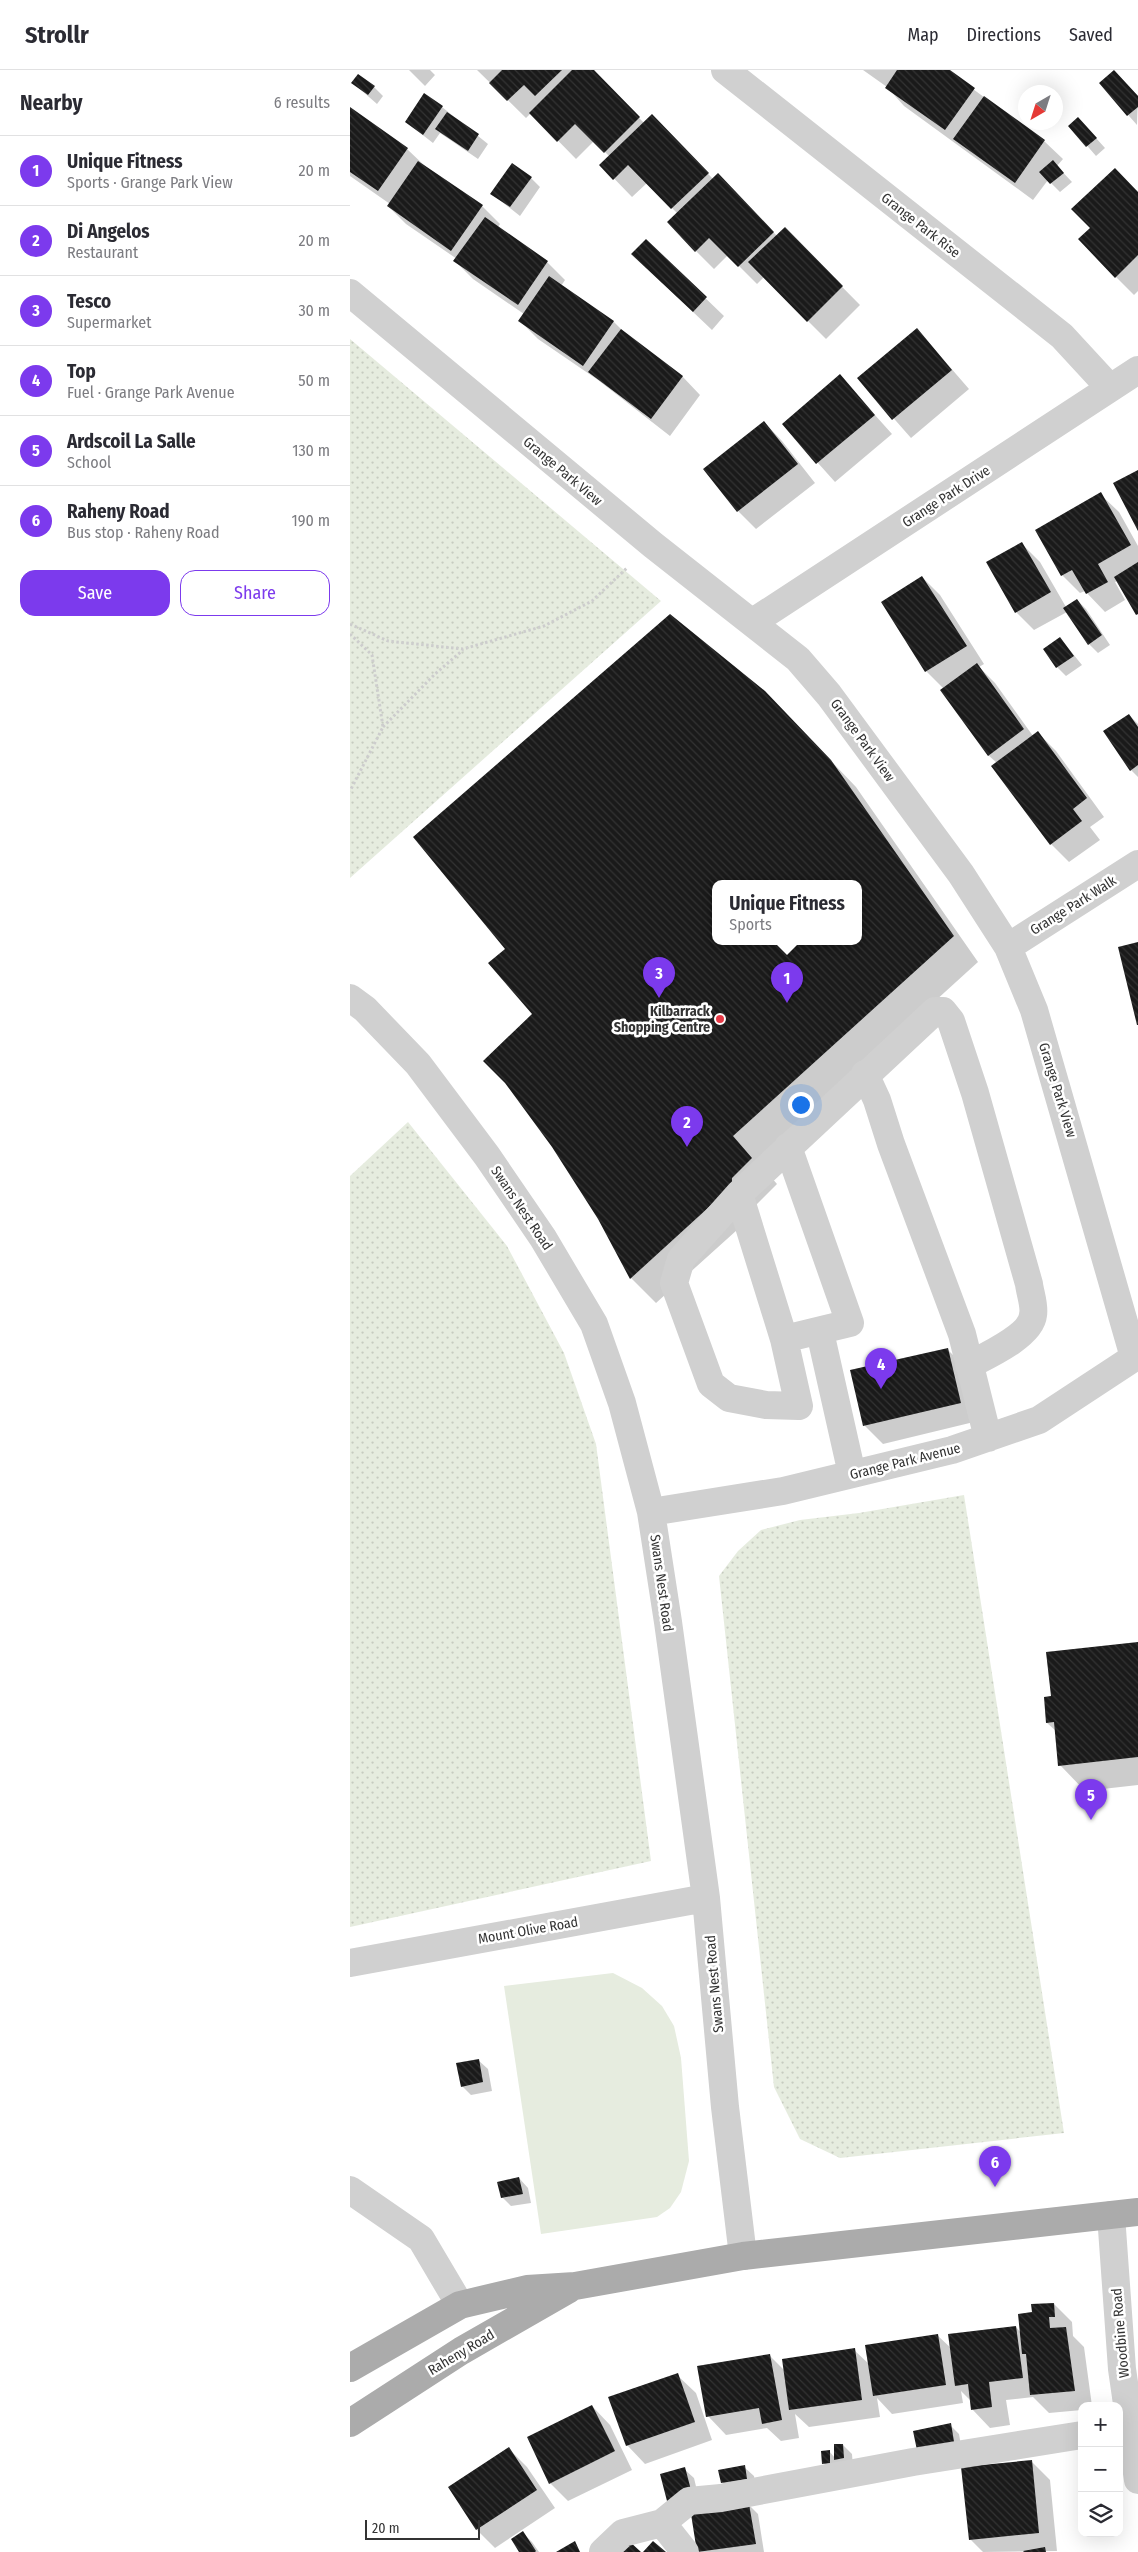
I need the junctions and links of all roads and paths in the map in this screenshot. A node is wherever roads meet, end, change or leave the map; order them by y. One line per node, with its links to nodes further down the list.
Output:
1 (725, 70): 4 (street, Grange Park Rise)
2 (350, 294): 5 (street, Grange Park View)
3 (1138, 370): 4 (street, Grange Park Drive)
4 (1110, 388): 6 (street, Grange Park Drive)
5 (652, 545): 6 (street, Grange Park View); 9 (path)
6 (753, 622): 13 (street, Grange Park View)
7 (350, 624): 9 (path)
8 (350, 634): 10 (path)
9 (463, 649): 10 (path)
10 (383, 727): 11 (path)
11 (350, 791)
12 (1138, 864): 13 (street, Grange Park Walk)
13 (1008, 946): 20 (street, Grange Park View)
14 (350, 998): 24 (street, Swans Nest Road)
15 (865, 1074): 16 (street); 21 (street); 21 (street)
16 (788, 1147): 17 (street); 18 (street)
17 (739, 1194): 19 (street); 19 (street)
18 (820, 1332): 19 (street); 23 (street)
19 (784, 1339)
20 (1136, 1356): 22 (street, Grange Park Avenue)
21 (969, 1364): 22 (street)
22 (988, 1438): 23 (street, Grange Park Avenue)
23 (852, 1474): 24 (street, Grange Park Avenue)
24 (651, 1512): 25 (street, Swans Nest Road)
25 (706, 1898): 26 (street, Mount Olive Road); 30 (street, Swans Nest Road)
26 (350, 1963)
27 (350, 2190): 32 (street)
28 (1138, 2212): 29 (main road, Raheny Road)
29 (1111, 2216): 30 (main road, Raheny Road); 35 (street, Woodbine Road)
30 (743, 2256): 31 (main road, Raheny Road)
31 (575, 2286): 32 (main road, Raheny Road); 34 (main road, Raheny Road)
32 (460, 2305): 33 (main road, Raheny Road)
33 (350, 2368)
34 (350, 2423)
35 (1125, 2429): 37 (street, Woodbine Road)
36 (1078, 2437): 38 (street)
37 (1137, 2464)
38 (662, 2523): 39 (street); 40 (street)
39 (602, 2552)
40 (686, 2552)

